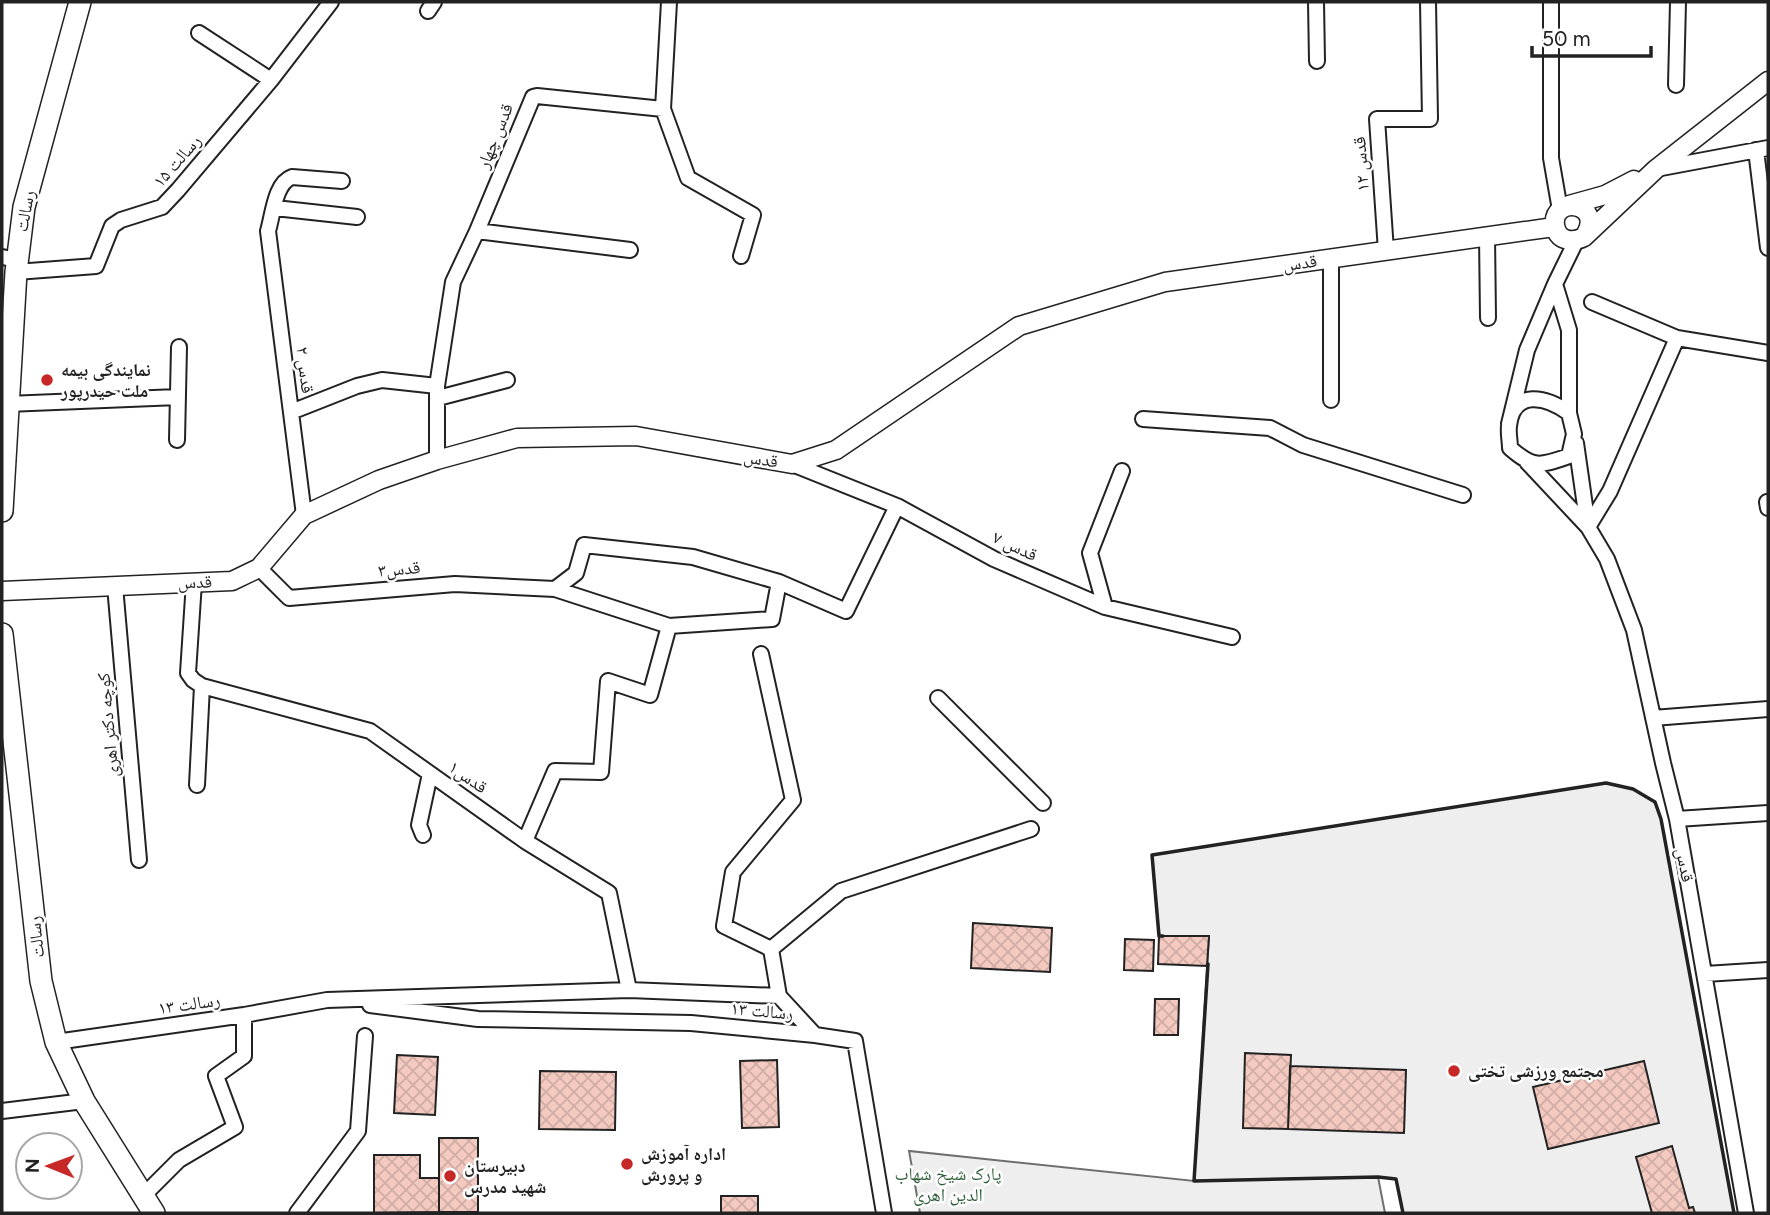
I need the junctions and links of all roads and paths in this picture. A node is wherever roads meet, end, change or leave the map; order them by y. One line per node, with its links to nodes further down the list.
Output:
1 (80, 2): 28 (main road, رسالت)
2 (331, 2): 10 (street, رسالت ۱۵)
3 (669, 2): 13 (street)
4 (1316, 2): 9 (street)
5 (1428, 2): 25 (street, قدس ۱۲)
6 (1551, 2): 18 (street)
7 (1678, 2): 12 (street)
8 (198, 33): 10 (street)
9 (1317, 61)
10 (271, 80): 28 (street, رسالت ۱۵)
11 (1768, 81): 15 (street, قدس)
12 (1676, 85)
13 (663, 109): 20 (street, قدس چهار); 26 (street)
14 (1762, 149): 15 (street, قدس); 23 (street)
15 (1656, 169): 18 (street, قدس); 22 (street, قدس)
16 (342, 181): 17 (street)
17 (275, 208): 19 (street); 40 (street, قدس ۲)
18 (1561, 214): 21 (street, قدس); 22 (street); 22 (street)
19 (357, 217)
20 (477, 231): 24 (street); 36 (street, قدس چهار)
21 (1487, 235): 25 (street, قدس); 31 (street)
22 (1580, 239): 29 (street, قدس)
23 (1768, 248)
24 (630, 250)
25 (1386, 251): 27 (street, قدس)
26 (741, 256)
27 (1331, 259): 38 (street); 49 (street, قدس)
28 (11, 263): 39 (main road, رسالت)
29 (1555, 284): 41 (street); 43 (street, قدس)
30 (1592, 302): 32 (street)
31 (1488, 318)
32 (1677, 338): 34 (street); 55 (street)
33 (179, 346): 37 (street)
34 (1768, 353)
35 (507, 380): 36 (street)
36 (438, 392): 40 (street); 47 (street, قدس چهار)
37 (178, 397): 39 (street); 46 (street)
38 (1331, 400)
39 (7, 404): 45 (main road, رسالت)
40 (291, 412): 54 (street, قدس ۲)
41 (1569, 413): 43 (street); 44 (street)
42 (1143, 419): 51 (street)
43 (1509, 424): 48 (street)
44 (1574, 434): 48 (street); 55 (street)
45 (4, 439): 53 (main road, رسالت)
46 (177, 440)
47 (437, 460): 49 (street, قدس); 54 (street, قدس)
48 (1527, 462): 55 (street)
49 (792, 464): 52 (street, قدس ۷)
50 (1122, 471): 62 (street)
51 (1463, 495)
52 (897, 506): 58 (street); 62 (street, قدس ۷)
53 (2, 511)
54 (304, 515): 56 (street, قدس)
55 (1588, 527): 70 (street, قدس)
56 (259, 568): 57 (street, قدس); 60 (street, قدس۳)
57 (194, 582): 59 (street, قدس); 67 (street)
58 (779, 583): 60 (street); 63 (street, قدس۳)
59 (115, 586): 61 (street, قدس); 79 (street, کوچه دکتر اهری)
60 (555, 589): 63 (street, قدس۳)
61 (2, 592)
62 (1105, 607): 65 (street, قدس ۷)
63 (669, 626): 78 (street)
64 (2, 634): 89 (main road, رسالت)
65 (1233, 637)
66 (761, 654): 80 (street)
67 (202, 686): 71 (street, قدس۱); 72 (street)
68 (938, 698): 73 (street)
69 (1768, 709): 70 (street)
70 (1653, 718): 75 (street, قدس)
71 (430, 774): 77 (street); 78 (street, قدس۱)
72 (197, 785)
73 (1043, 803)
74 (1768, 813): 75 (street)
75 (1677, 819): 82 (street, قدس)
76 (1031, 829): 80 (street)
77 (423, 835)
78 (525, 841): 83 (street, قدس۱)
79 (139, 860)
80 (771, 949): 84 (street)
81 (1768, 970): 82 (street)
82 (1705, 974): 95 (street, قدس)
83 (629, 990): 84 (street, رسالت ۱۳); 85 (street, رسالت ۱۳)
84 (779, 996): 87 (street, رسالت ۱۳)
85 (327, 1000): 86 (street, رسالت ۱۳); 87 (street, رسالت ۱۳)
86 (244, 1015): 89 (street, رسالت ۱۳); 92 (street)
87 (815, 1035): 94 (street)
88 (365, 1036): 93 (street)
89 (55, 1042): 90 (main road, رسالت)
90 (84, 1101): 91 (street); 92 (main road, رسالت)
91 (2, 1111)
92 (148, 1205)
93 (297, 1213)
94 (884, 1213)
95 (1746, 1213)

